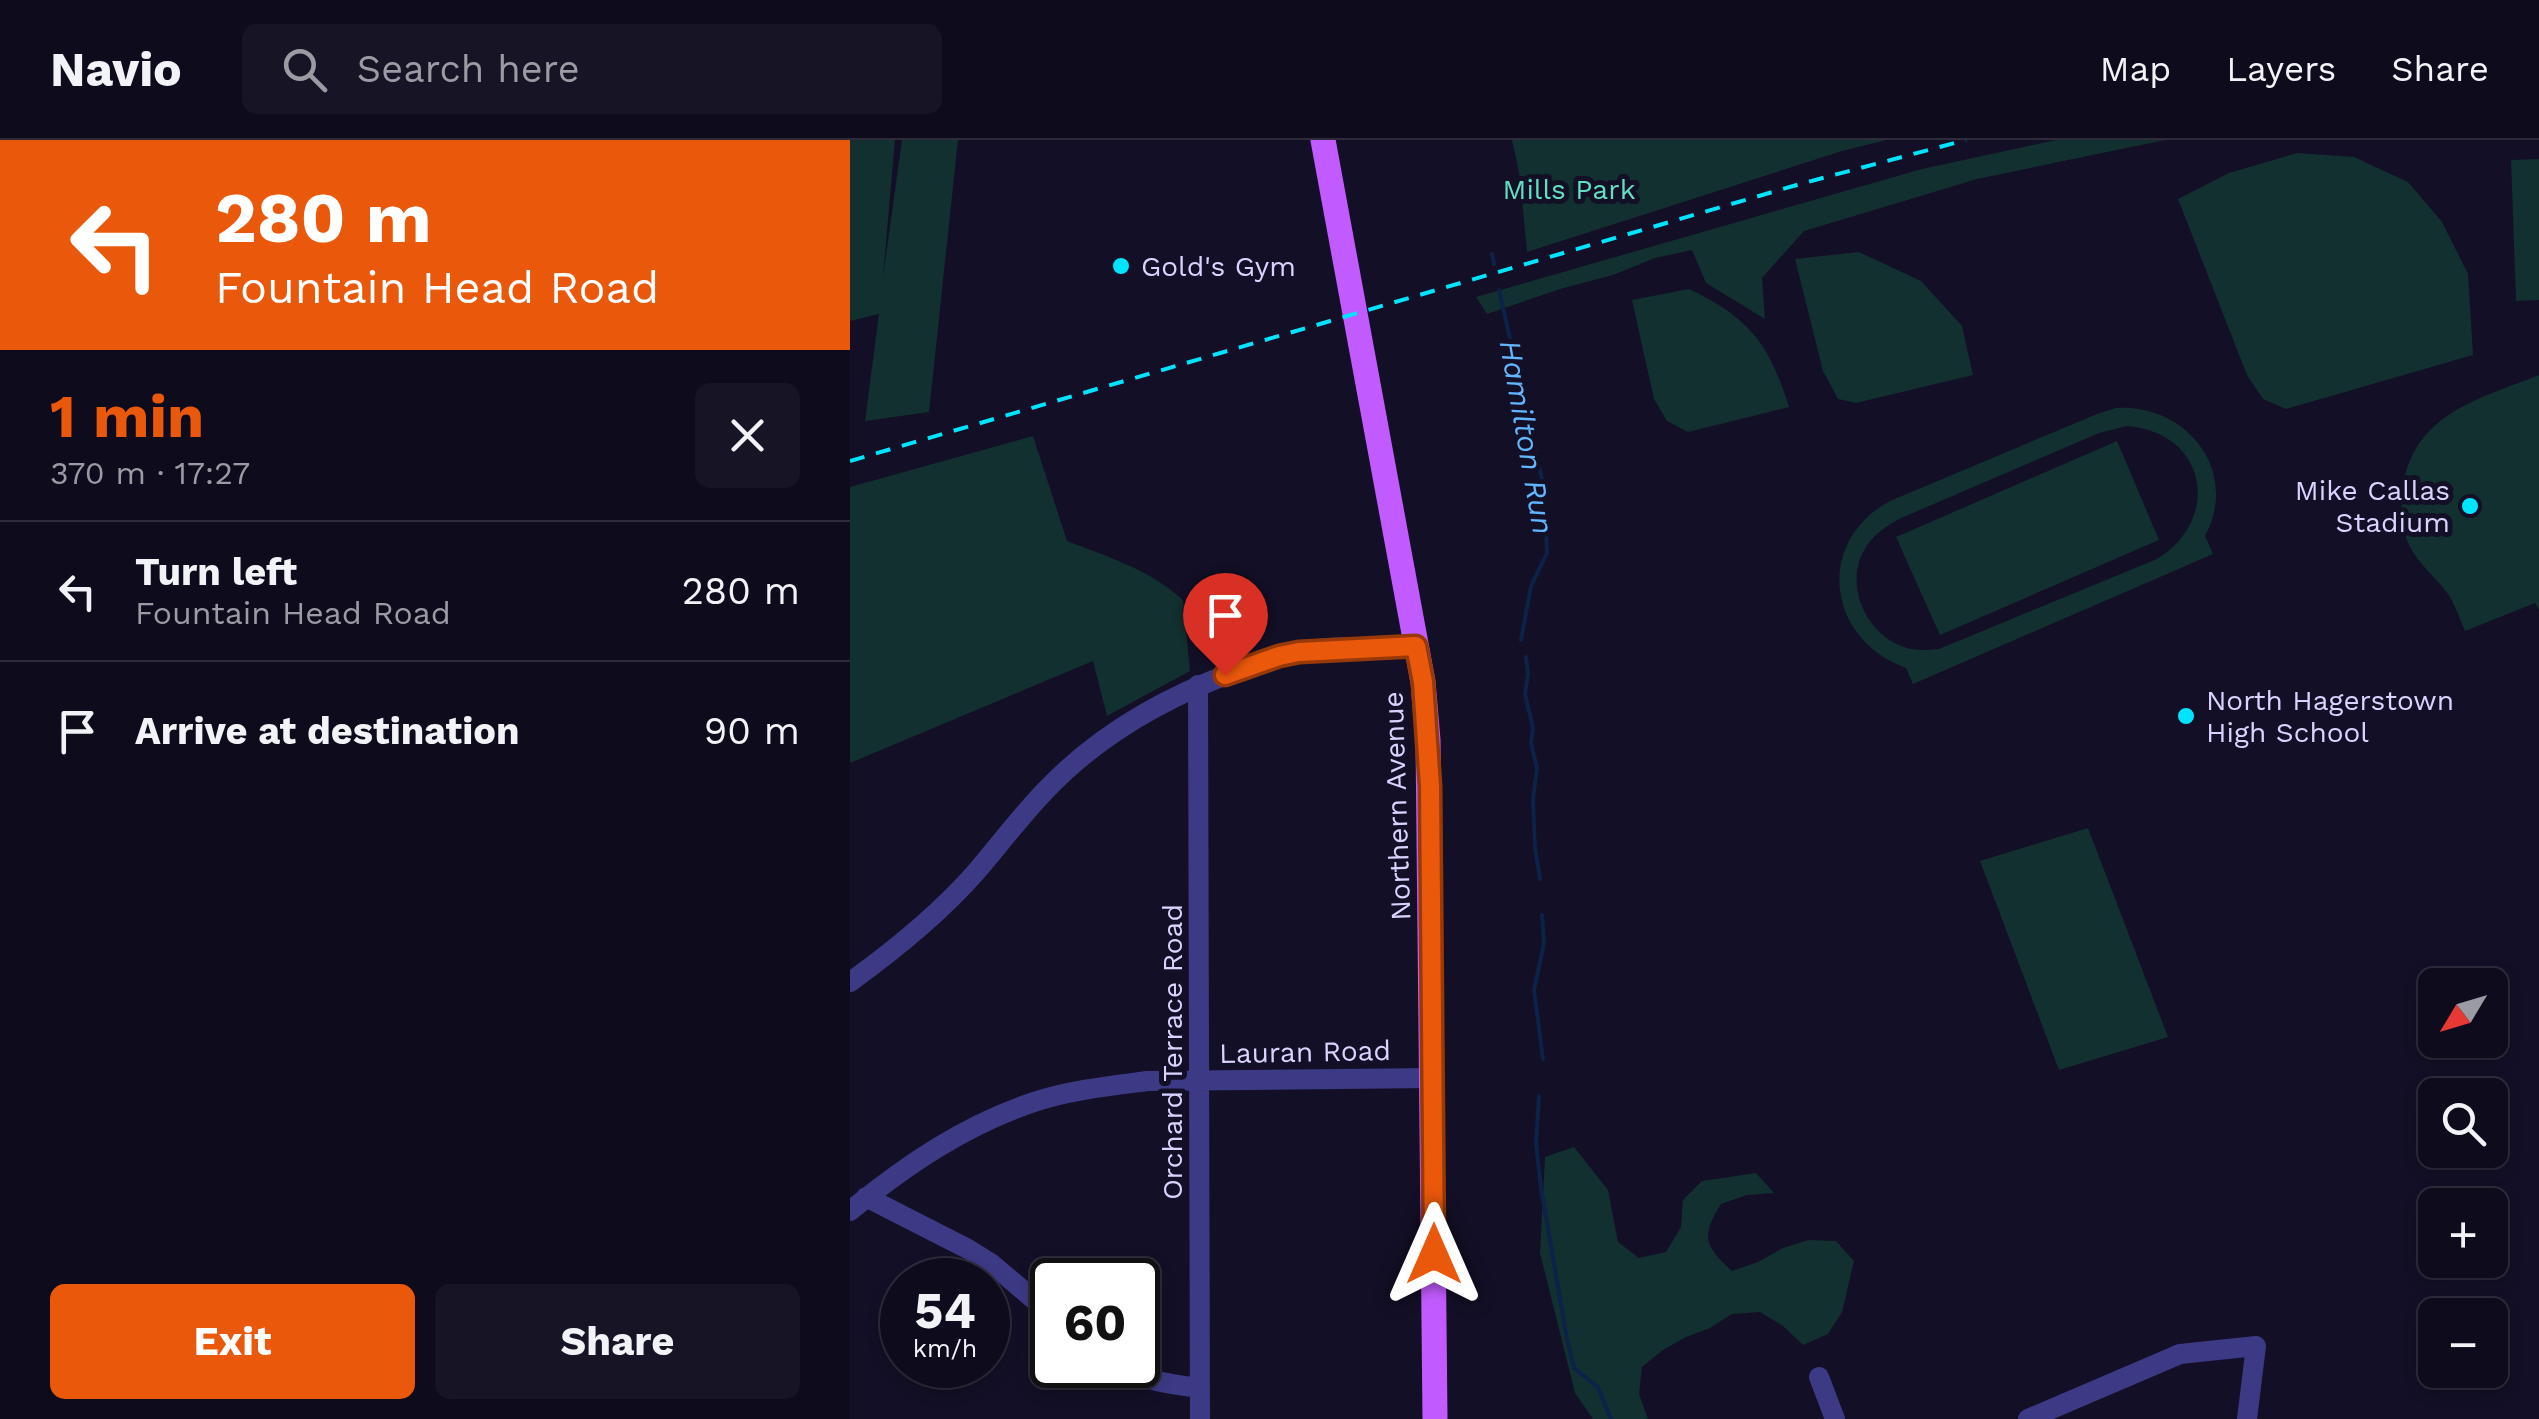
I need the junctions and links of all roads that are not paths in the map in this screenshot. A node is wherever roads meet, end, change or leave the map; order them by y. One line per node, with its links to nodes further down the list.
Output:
1 (1323, 140): 2 (main road, Northern Avenue)
2 (1416, 646): 3 (street); 5 (main road, Northern Avenue)
3 (1198, 685): 4 (street); 6 (street, Orchard Terrace Road)
4 (850, 982)
5 (1433, 1078): 6 (street, Lauran Road); 13 (main road, Northern Avenue)
6 (1201, 1080): 7 (street, Lauran Road); 11 (street, Orchard Terrace Road)
7 (858, 1204): 8 (street)
8 (1030, 1298)
9 (1819, 1376): 14 (street)
10 (1160, 1382): 11 (street)
11 (1199, 1388): 12 (street, Orchard Terrace Road)
12 (1200, 1419)
13 (1435, 1419)
14 (1834, 1419)
15 (2028, 1419): 16 (street)
16 (2247, 1419)

